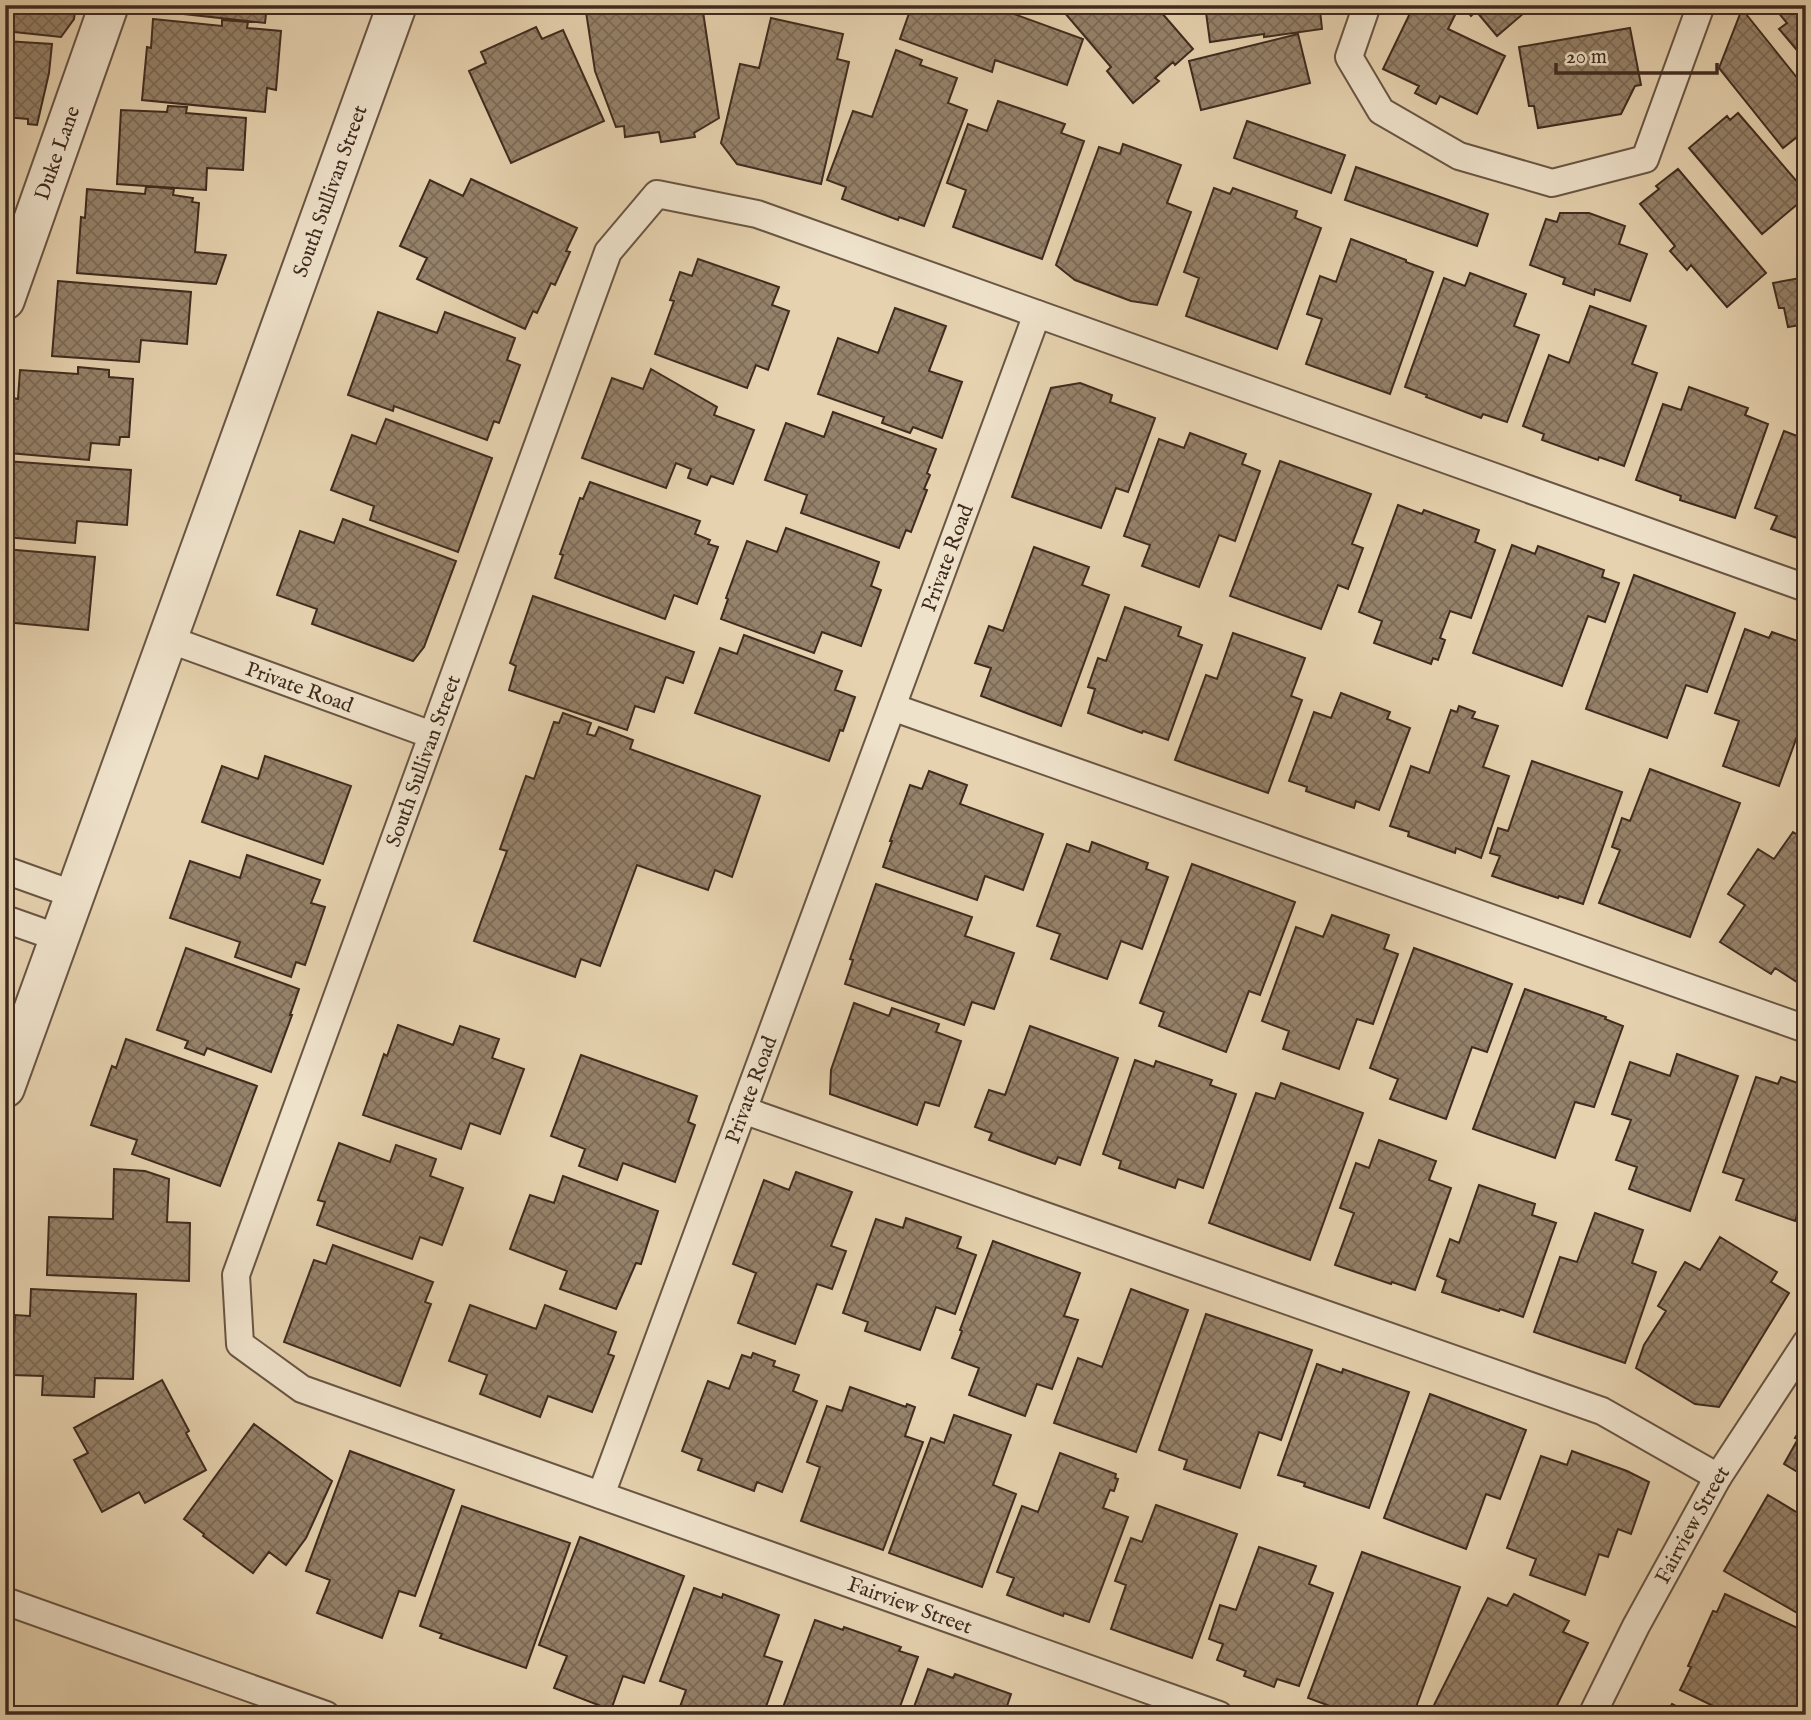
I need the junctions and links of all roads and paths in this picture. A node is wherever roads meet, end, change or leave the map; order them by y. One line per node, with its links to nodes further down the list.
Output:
1 (109, 5): 5 (street, Duke Lane)
2 (397, 5): 8 (street, South Sullivan Street)
3 (1367, 5): 4 (lane)
4 (1701, 5)
5 (5, 300)
6 (1037, 314): 7 (lane); 9 (lane, Private Road); 10 (lane, South Sullivan Street)
7 (1806, 588)
8 (167, 639): 10 (lane, Private Road); 12 (street, South Sullivan Street)
9 (892, 707): 15 (lane); 17 (lane, Private Road)
10 (432, 735): 20 (lane, South Sullivan Street)
11 (5, 870): 12 (lane)
12 (75, 894): 14 (street, South Sullivan Street)
13 (5, 919): 14 (lane)
14 (59, 938): 16 (street, South Sullivan Street)
15 (1806, 1029)
16 (5, 1088)
17 (743, 1110): 19 (lane); 20 (lane, Private Road)
18 (1806, 1343): 19 (lane, Fairview Street)
19 (1718, 1477): 24 (lane, Fairview Street)
20 (601, 1495): 23 (lane, Fairview Street)
21 (5, 1601): 22 (lane)
22 (326, 1715)
23 (1219, 1715)
24 (1592, 1715)

